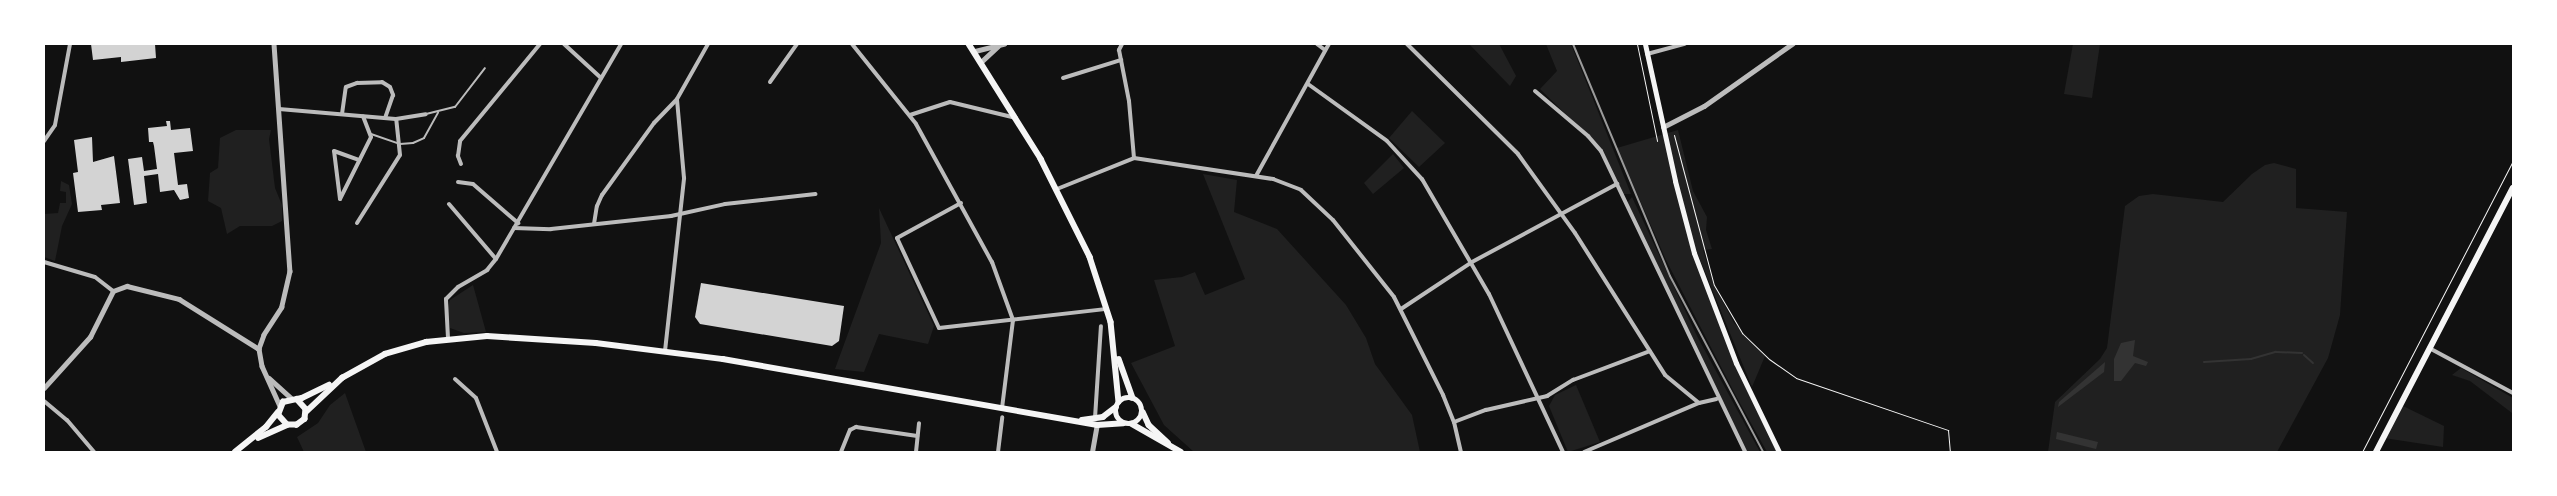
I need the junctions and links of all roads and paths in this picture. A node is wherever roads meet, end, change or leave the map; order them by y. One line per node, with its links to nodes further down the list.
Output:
1 (70, 44): 43 (street)
2 (274, 44): 31 (street)
3 (540, 44): 49 (street)
4 (564, 44): 25 (street)
5 (621, 44): 25 (street)
6 (708, 44): 30 (street)
7 (797, 44): 27 (street)
8 (852, 44): 35 (street)
9 (970, 44): 20 (main road)
10 (1317, 44): 19 (street)
11 (1329, 44): 19 (street)
12 (1407, 44): 59 (street)
13 (1637, 44): 44 (path)
14 (1645, 44): 21 (main road)
15 (1685, 44): 21 (street)
16 (1792, 44): 40 (street)
17 (1001, 45): 20 (street); 23 (street)
18 (1120, 45): 22 (street)
19 (1326, 50): 28 (street)
20 (974, 51): 23 (main road)
21 (1648, 54): 40 (main road)
22 (1121, 60): 26 (street); 46 (street)
23 (981, 62): 38 (main road)
24 (485, 68): 32 (lane)
25 (601, 78): 61 (street)
26 (1064, 78)
27 (770, 82)
28 (1308, 84): 50 (street); 66 (street)
29 (1534, 91): 52 (street)
30 (676, 99): 58 (street); 62 (street)
31 (279, 110): 33 (street); 74 (street)
32 (438, 113): 34 (lane); 45 (lane)
33 (342, 114): 36 (street); 37 (street)
34 (426, 114): 39 (street)
35 (910, 115): 38 (street); 56 (street)
36 (363, 116): 37 (street); 41 (street)
37 (385, 118): 39 (street)
38 (1017, 118): 54 (main road)
39 (396, 119): 45 (street)
40 (1662, 127): 117 (main road)
41 (371, 134): 45 (lane); 47 (street)
42 (1674, 135): 118 (path)
43 (44, 141)
44 (1657, 141)
45 (400, 144): 60 (street)
46 (1134, 158): 50 (street); 54 (street)
47 (359, 160): 47 (street)
48 (2513, 161): 119 (path)
49 (461, 164)
50 (1256, 176): 69 (street)
51 (458, 182): 61 (street)
52 (1617, 184): 59 (street); 86 (street)
53 (2513, 188): 73 (main road)
54 (1057, 189): 68 (main road)
55 (815, 194): 58 (street)
56 (961, 203): 70 (street); 70 (street)
57 (449, 204): 64 (street)
58 (681, 214): 62 (street); 76 (street)
59 (1562, 215): 66 (street); 77 (street)
60 (357, 223)
61 (518, 223): 63 (street)
62 (594, 224): 63 (street)
63 (514, 228): 64 (street)
64 (496, 259): 72 (street)
65 (44, 262): 67 (street)
66 (1472, 262): 69 (street); 84 (street)
67 (113, 291): 74 (street); 81 (street)
68 (1108, 308): 70 (street); 75 (main road)
69 (1401, 309): 97 (street)
70 (1013, 320): 90 (street)
71 (1101, 326): 95 (street)
72 (448, 338): 76 (main road); 79 (main road)
73 (2430, 348): 82 (street); 120 (main road)
74 (259, 349): 78 (street)
75 (1116, 350): 83 (main road); 89 (main road)
76 (665, 351): 90 (main road)
77 (1650, 351): 84 (street); 88 (street)
78 (266, 375): 85 (street); 91 (street)
79 (342, 378): 85 (main road); 92 (main road)
80 (455, 379): 108 (street)
81 (44, 388)
82 (2513, 393)
83 (1133, 398): 89 (main road); 93 (main road)
84 (1540, 398): 97 (street); 114 (street)
85 (294, 399): 91 (main road); 92 (main road)
86 (1717, 399): 88 (street); 116 (street)
87 (44, 401): 106 (street)
88 (1699, 403): 115 (street)
89 (1118, 404): 95 (main road); 99 (main road)
90 (1002, 408): 96 (main road)
91 (279, 409): 101 (main road); 104 (main road)
92 (306, 412): 101 (main road)
93 (1142, 412): 100 (main road); 105 (main road)
94 (1002, 417): 111 (street)
95 (1096, 418): 96 (main road); 102 (street)
96 (1070, 420): 102 (main road)
97 (1454, 422): 113 (street)
98 (919, 423): 103 (street)
99 (1123, 423): 100 (main road); 102 (main road)
100 (1132, 424): 105 (main road)
101 (287, 425): 104 (main road)
102 (1097, 425): 112 (street)
103 (917, 436): 109 (street); 110 (street)
104 (245, 445): 107 (main road)
105 (1178, 451)
106 (94, 452)
107 (235, 452)
108 (497, 452)
109 (840, 452)
110 (916, 452)
111 (998, 452)
112 (1092, 452)
113 (1461, 452)
114 (1563, 452)
115 (1584, 452)
116 (1745, 452)
117 (1779, 452)
118 (1950, 452)
119 (2362, 452)
120 (2376, 452)

